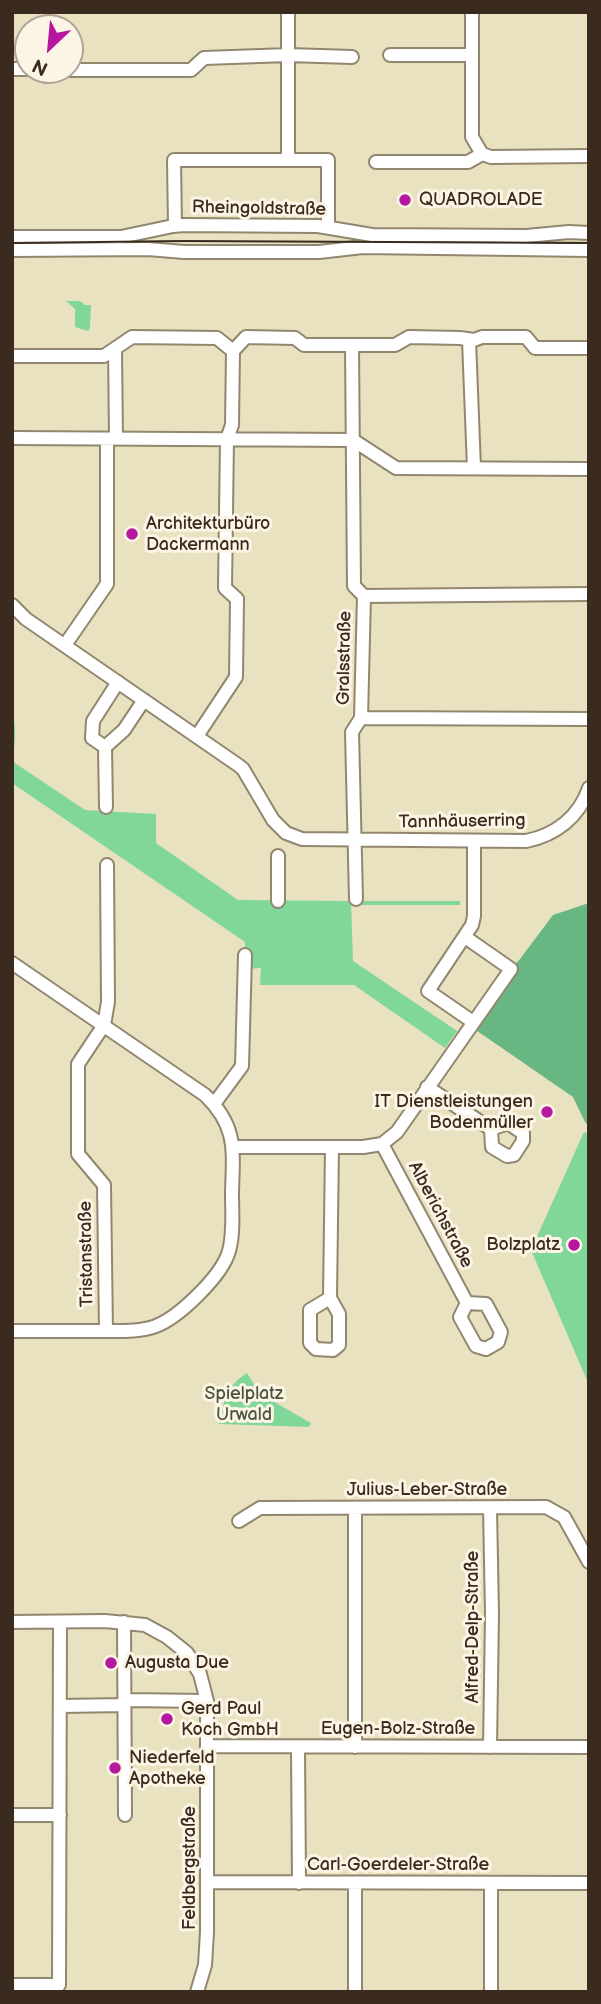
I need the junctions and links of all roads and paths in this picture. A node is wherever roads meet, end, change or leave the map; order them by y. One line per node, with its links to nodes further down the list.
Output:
1 (288, 12): 3 (street)
2 (472, 12): 5 (street)
3 (288, 55): 6 (street); 7 (street); 10 (street)
4 (390, 55): 5 (street)
5 (472, 55): 8 (street)
6 (352, 57)
7 (84, 70)
8 (482, 154): 9 (street); 11 (street)
9 (589, 156)
10 (288, 159): 12 (street); 13 (street)
11 (376, 162)
12 (175, 226): 13 (street, Rheingoldstraße); 15 (street, Rheingoldstraße)
13 (328, 226): 14 (street, Rheingoldstraße)
14 (589, 233)
15 (12, 237)
16 (12, 250): 17 (street)
17 (589, 250)
18 (469, 340): 19 (street); 20 (street); 28 (street)
19 (352, 345): 22 (street); 27 (street)
20 (589, 348)
21 (115, 349): 22 (street); 23 (street); 25 (street)
22 (233, 351): 26 (street)
23 (12, 356)
24 (12, 439): 25 (street)
25 (111, 439): 26 (street); 33 (street)
26 (228, 439): 27 (street); 38 (street)
27 (354, 440): 28 (street); 31 (street)
28 (474, 468): 29 (street)
29 (589, 468)
30 (589, 594): 31 (street, Gralsstraße)
31 (364, 596): 36 (street, Gralsstraße)
32 (13, 609): 33 (street, Tannhäuserring)
33 (65, 645): 34 (street, Tannhäuserring)
34 (118, 682): 35 (street, Tannhäuserring); 39 (street)
35 (145, 700): 38 (street, Tannhäuserring); 39 (street)
36 (361, 718): 37 (street, Gralsstraße); 42 (street)
37 (589, 719)
38 (197, 736): 42 (street, Tannhäuserring)
39 (105, 747): 41 (street)
40 (589, 788): 43 (street, Tannhäuserring)
41 (106, 807)
42 (354, 840): 43 (street, Tannhäuserring); 46 (street)
43 (474, 842): 48 (street)
44 (278, 856): 47 (street)
45 (107, 865): 52 (street)
46 (356, 899)
47 (278, 901)
48 (465, 937): 51 (street); 51 (street)
49 (245, 955): 54 (street)
50 (12, 963): 52 (street)
51 (473, 1023): 53 (street)
52 (104, 1025): 54 (street); 62 (street, Tristanstraße)
53 (427, 1087): 55 (street); 56 (street)
54 (215, 1104): 57 (street)
55 (491, 1129)
56 (382, 1144): 58 (street); 60 (street, Alberichstraße)
57 (233, 1147): 58 (street); 62 (street)
58 (332, 1147): 59 (street)
59 (330, 1298)
60 (467, 1303)
61 (12, 1331): 62 (street)
62 (106, 1331)
63 (355, 1508): 64 (street, Julius-Leber-Straße); 65 (street, Julius-Leber-Straße); 75 (street)
64 (490, 1508): 66 (street, Julius-Leber-Straße); 76 (street, Alfred-Delp-Straße)
65 (239, 1521)
66 (589, 1562)
67 (12, 1622): 68 (street, Feldbergstraße)
68 (60, 1622): 69 (street, Feldbergstraße); 72 (street)
69 (124, 1622): 70 (street, Feldbergstraße); 71 (street)
70 (207, 1701): 71 (street); 73 (street, Feldbergstraße)
71 (124, 1703): 72 (street); 80 (street)
72 (60, 1706): 79 (street)
73 (208, 1746): 74 (street, Eugen-Bolz-Straße); 81 (street, Feldbergstraße)
74 (298, 1747): 75 (street, Eugen-Bolz-Straße); 82 (street)
75 (355, 1747): 76 (street, Eugen-Bolz-Straße)
76 (490, 1747): 77 (street, Eugen-Bolz-Straße)
77 (589, 1747)
78 (12, 1815): 79 (street)
79 (60, 1815): 86 (street)
80 (125, 1815)
81 (208, 1882): 82 (street, Carl-Goerdeler-Straße); 87 (street, Feldbergstraße)
82 (299, 1883): 83 (street, Carl-Goerdeler-Straße)
83 (355, 1883): 84 (street, Carl-Goerdeler-Straße); 88 (street)
84 (491, 1883): 85 (street, Carl-Goerdeler-Straße); 89 (street)
85 (589, 1883)
86 (12, 1985)
87 (197, 1992)
88 (355, 1992)
89 (491, 1992)

